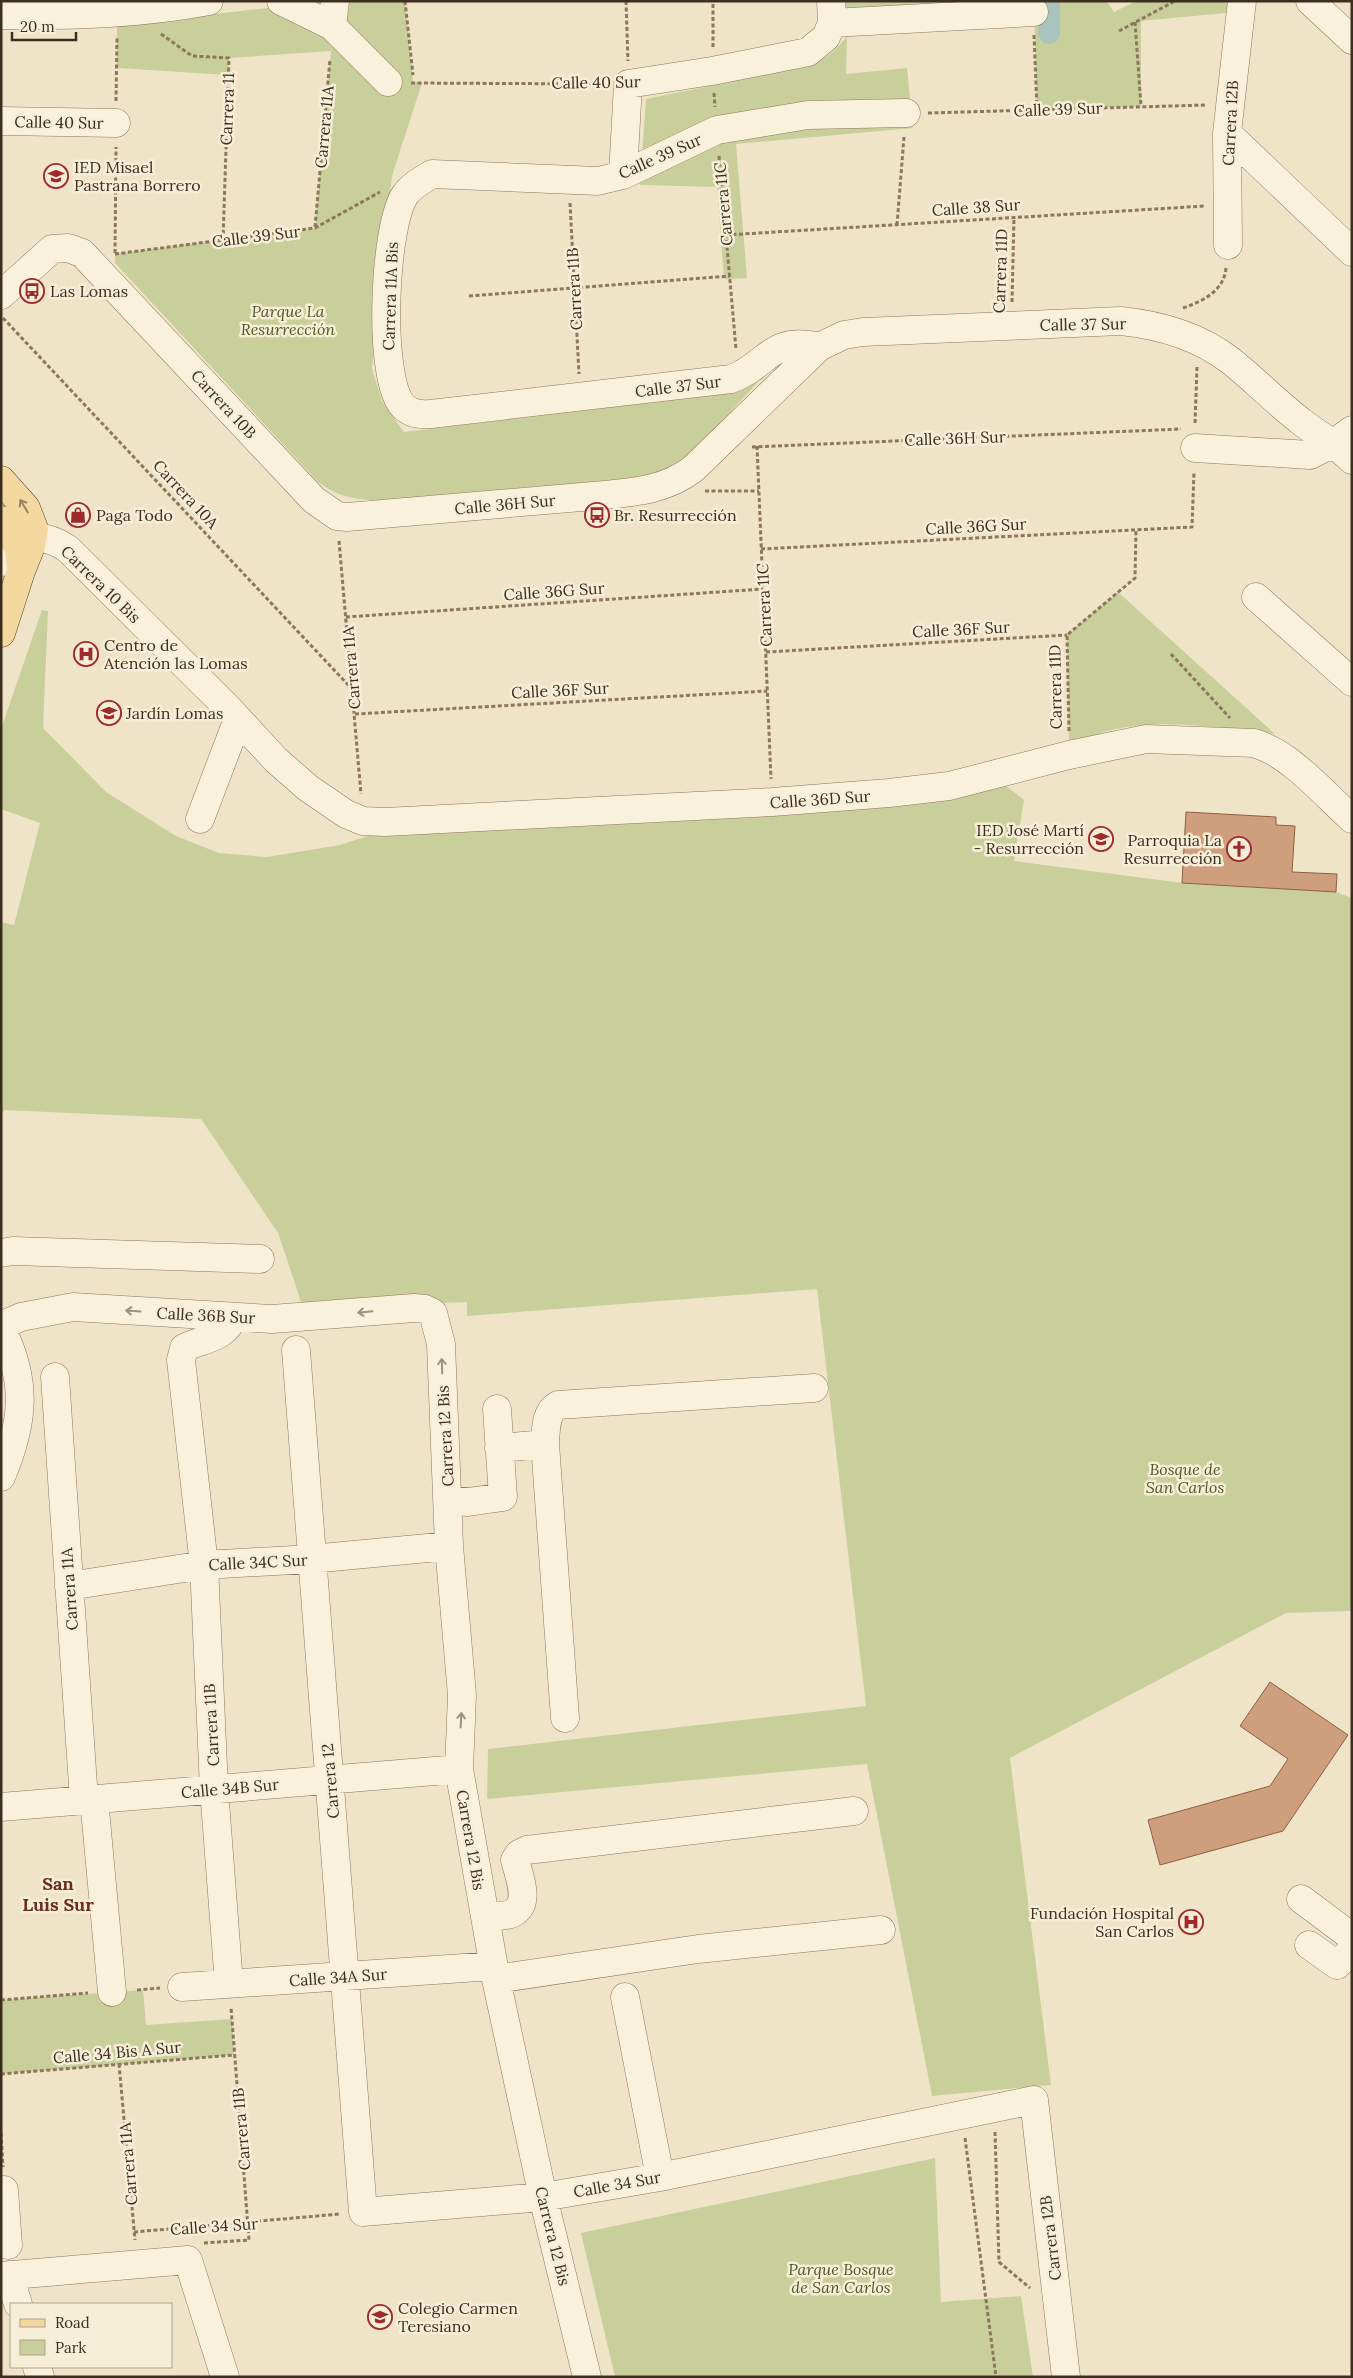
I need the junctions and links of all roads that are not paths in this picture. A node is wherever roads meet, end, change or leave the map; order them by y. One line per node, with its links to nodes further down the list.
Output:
1 (209, 1): 7 (street)
2 (281, 1): 6 (street)
3 (1242, 1): 14 (street, Carrera 12B)
4 (1310, 1): 9 (street)
5 (1034, 12): 8 (street, Calle 40 Sur)
6 (333, 14): 10 (street)
7 (1, 15)
8 (829, 20): 15 (street, Calle 40 Sur)
9 (1352, 40)
10 (401, 82)
11 (906, 113): 15 (street, Calle 39 Sur)
12 (1, 122): 13 (street, Calle 40 Sur)
13 (116, 123)
14 (1227, 133): 17 (street, Carrera 12B); 18 (street)
15 (623, 175): 16 (street, Calle 39 Sur)
16 (404, 195): 21 (street, Carrera 11A Bis)
17 (1228, 245)
18 (1352, 252)
19 (1, 295): 25 (street, Carrera 10B)
20 (819, 347): 21 (street, Calle 37 Sur); 23 (street, Calle 37 Sur); 25 (street, Calle 36H Sur)
21 (398, 398)
22 (1190, 438): 23 (street)
23 (1346, 445)
24 (1, 480): 27 (main road, one-way to 24)
25 (337, 516)
26 (1, 520): 27 (main road)
27 (18, 554): 29 (main road); 31 (street, Carrera 10 Bis)
28 (1256, 596): 30 (street)
29 (1, 633)
30 (1352, 682)
31 (238, 719): 32 (street); 34 (street, Carrera 10 Bis)
32 (200, 819)
33 (1352, 819): 34 (street, Calle 36D Sur)
34 (363, 821)
35 (1, 1253): 36 (street)
36 (260, 1259)
37 (414, 1308): 38 (street, Calle 36B Sur, one-way to 38); 47 (street, Carrera 12 Bis, one-way to 37)
38 (232, 1318): 39 (street, Calle 36B Sur, one-way to 39); 50 (street, Carrera 11B)
39 (1, 1327): 46 (street)
40 (296, 1350): 49 (street, Carrera 12)
41 (54, 1377): 51 (street, Carrera 11A)
42 (814, 1388): 44 (street)
43 (497, 1408): 45 (street)
44 (545, 1444): 45 (street); 52 (street)
45 (499, 1448): 47 (street)
46 (1, 1477)
47 (448, 1500): 48 (street, Carrera 12 Bis)
48 (449, 1546): 49 (street, Calle 34C Sur); 53 (street, Carrera 12 Bis, one-way to 48)
49 (311, 1559): 50 (street, Calle 34C Sur); 54 (street, Carrera 12)
50 (204, 1565): 51 (street, Calle 34C Sur); 55 (street, Carrera 11B)
51 (69, 1586): 56 (street, Carrera 11A)
52 (565, 1718)
53 (459, 1769): 54 (street, Calle 34B Sur); 60 (street, Carrera 12 Bis)
54 (330, 1780): 55 (street, Calle 34B Sur); 66 (street, Carrera 12)
55 (214, 1789): 56 (street, Calle 34B Sur); 67 (street, Carrera 11B)
56 (89, 1800): 57 (street, Calle 34B Sur); 69 (street, Carrera 11A)
57 (1, 1807)
58 (854, 1811): 60 (street)
59 (1301, 1899): 62 (street)
60 (484, 1917): 65 (street, Carrera 12 Bis)
61 (880, 1930): 65 (street, Calle 34A Sur)
62 (1352, 1937)
63 (1309, 1945): 64 (street)
64 (1352, 1950)
65 (495, 1972): 66 (street, Calle 34A Sur); 74 (street, Carrera 12 Bis)
66 (345, 1976): 67 (street, Calle 34A Sur); 75 (street, Carrera 12)
67 (230, 1984): 68 (street, Calle 34A Sur)
68 (182, 1987)
69 (112, 1992)
70 (625, 1997): 72 (street)
71 (1034, 2100): 72 (street, Calle 34 Sur); 81 (street, Carrera 12B)
72 (660, 2177): 74 (street, Calle 34 Sur)
73 (3, 2197): 76 (street)
74 (543, 2197): 75 (street, Calle 34 Sur); 80 (street, Carrera 12 Bis)
75 (363, 2212)
76 (8, 2245)
77 (5, 2276): 78 (street); 79 (street, Calle 34 Sur)
78 (18, 2303)
79 (225, 2377)
80 (587, 2377)
81 (1066, 2377)

